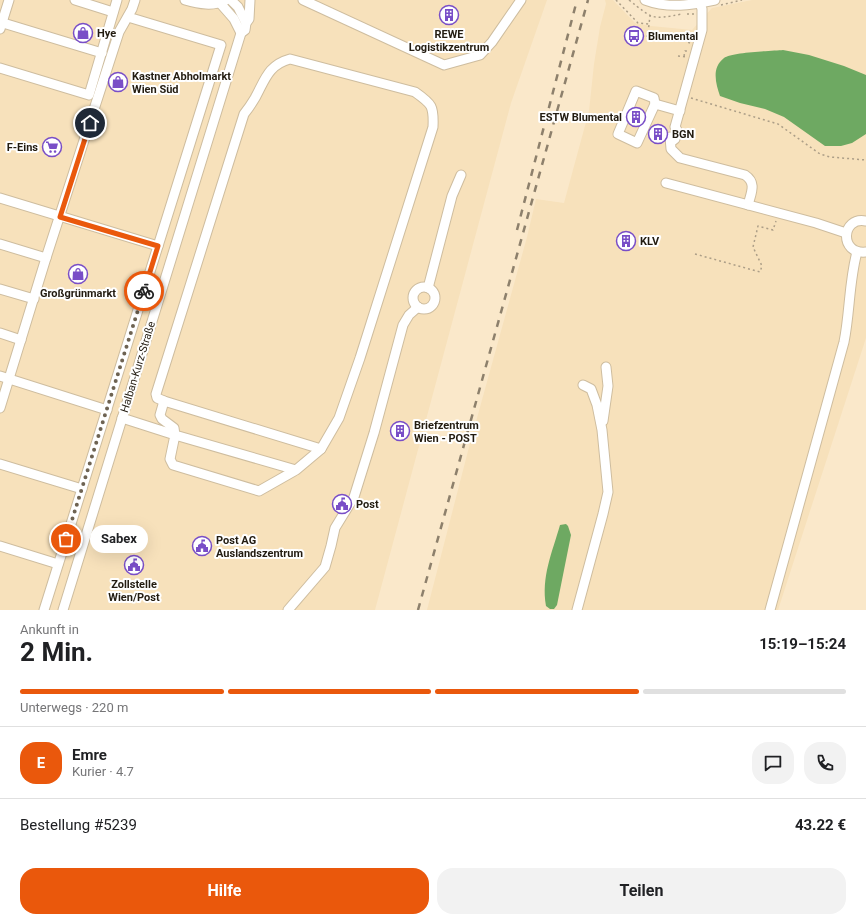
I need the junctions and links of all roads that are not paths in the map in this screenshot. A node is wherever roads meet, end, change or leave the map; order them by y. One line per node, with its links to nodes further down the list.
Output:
1 (8, 0): 17 (street)
2 (75, 0): 14 (street)
3 (117, 0): 14 (street)
4 (135, 0): 15 (street)
5 (185, 0): 12 (street)
6 (231, 0): 16 (street)
7 (250, 0): 16 (street, Halban-Kurz-Straße)
8 (303, 0): 9 (street)
9 (521, 0)
10 (645, 0): 13 (street)
11 (715, 0): 13 (street)
12 (223, 2): 18 (street)
13 (700, 2): 22 (street)
14 (113, 12): 19 (street)
15 (128, 16): 27 (street); 31 (street)
16 (246, 23): 18 (street, Halban-Kurz-Straße)
17 (1, 24): 19 (street)
18 (241, 33): 46 (street, Halban-Kurz-Straße)
19 (102, 53): 20 (street)
20 (0, 68)
21 (655, 104): 21 (street); 22 (street)
22 (680, 111): 26 (street)
23 (460, 175): 34 (street)
24 (666, 183): 26 (street)
25 (0, 198): 27 (street)
26 (748, 206): 29 (street)
27 (60, 217): 31 (street); 33 (street)
28 (866, 221): 29 (street)
29 (846, 233): 32 (street)
30 (0, 244): 33 (street)
31 (158, 246): 45 (street)
32 (861, 252): 61 (street)
33 (46, 258): 36 (street)
34 (428, 288): 37 (street); 37 (street)
35 (0, 289): 36 (street)
36 (34, 299): 39 (street)
37 (418, 307): 59 (street)
38 (0, 333): 39 (street)
39 (21, 340): 41 (street)
40 (606, 367): 47 (street)
41 (4, 378): 44 (street); 45 (street)
42 (583, 385): 47 (street)
43 (164, 401): 48 (street); 49 (street); 49 (street)
44 (0, 408)
45 (106, 410): 52 (street)
46 (122, 418): 48 (street); 54 (street, Halban-Kurz-Straße)
47 (602, 430): 60 (street)
48 (175, 435): 51 (street); 51 (street)
49 (321, 449): 51 (street)
50 (0, 464): 52 (street)
51 (296, 470)
52 (82, 489): 53 (street)
53 (75, 510): 54 (street); 56 (street)
54 (91, 518): 58 (street, Halban-Kurz-Straße)
55 (0, 546): 56 (street)
56 (58, 564): 57 (street)
57 (44, 610)
58 (63, 610)
59 (288, 610)
60 (577, 610)
61 (770, 610)

